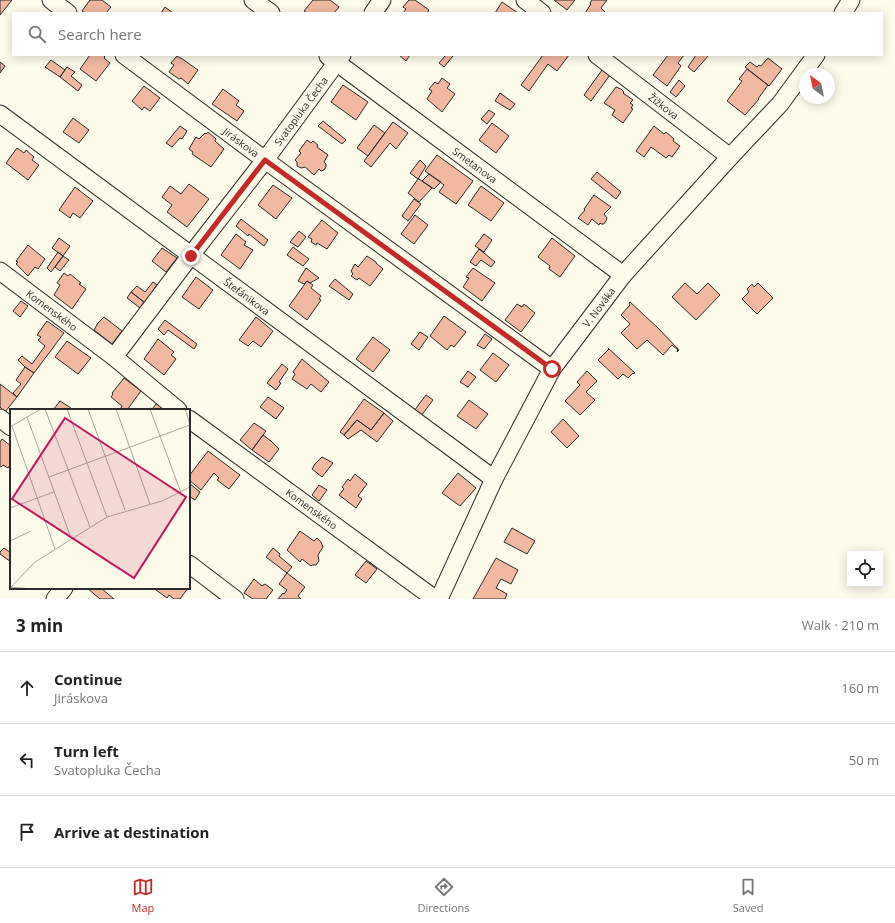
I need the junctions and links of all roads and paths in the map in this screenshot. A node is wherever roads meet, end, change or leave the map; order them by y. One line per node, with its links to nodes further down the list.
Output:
1 (51, 0): 6 (street)
2 (253, 0): 7 (street)
3 (382, 0): 8 (street)
4 (525, 0): 9 (street)
5 (851, 0): 10 (street)
6 (67, 12)
7 (270, 12)
8 (374, 12)
9 (541, 12)
10 (844, 12)
11 (125, 56): 17 (street, Jiráskova)
12 (598, 56): 16 (street, Žižkova)
13 (815, 56): 16 (street, V. Nováka)
14 (335, 57): 17 (street, Svatopluka Čecha); 20 (street, Smetanova)
15 (0, 114): 18 (street, Štefánikova)
16 (730, 157): 20 (street, V. Nováka)
17 (265, 160): 18 (street, Svatopluka Čecha); 22 (street, Jiráskova)
18 (191, 256): 21 (street, Svatopluka Čecha); 27 (street, Štefánikova)
19 (0, 272): 21 (street, Komenského)
20 (624, 275): 22 (street, V. Nováka)
21 (114, 357): 23 (street, Komenského)
22 (552, 369): 27 (street, V. Nováka)
23 (176, 409)
24 (0, 418): 26 (street)
25 (190, 420): 32 (street, Komenského)
26 (10, 426)
27 (494, 478): 33 (street, V. Nováka)
28 (190, 565): 31 (street)
29 (63, 589): 30 (street)
30 (56, 599)
31 (235, 599)
32 (435, 599)
33 (439, 599)

